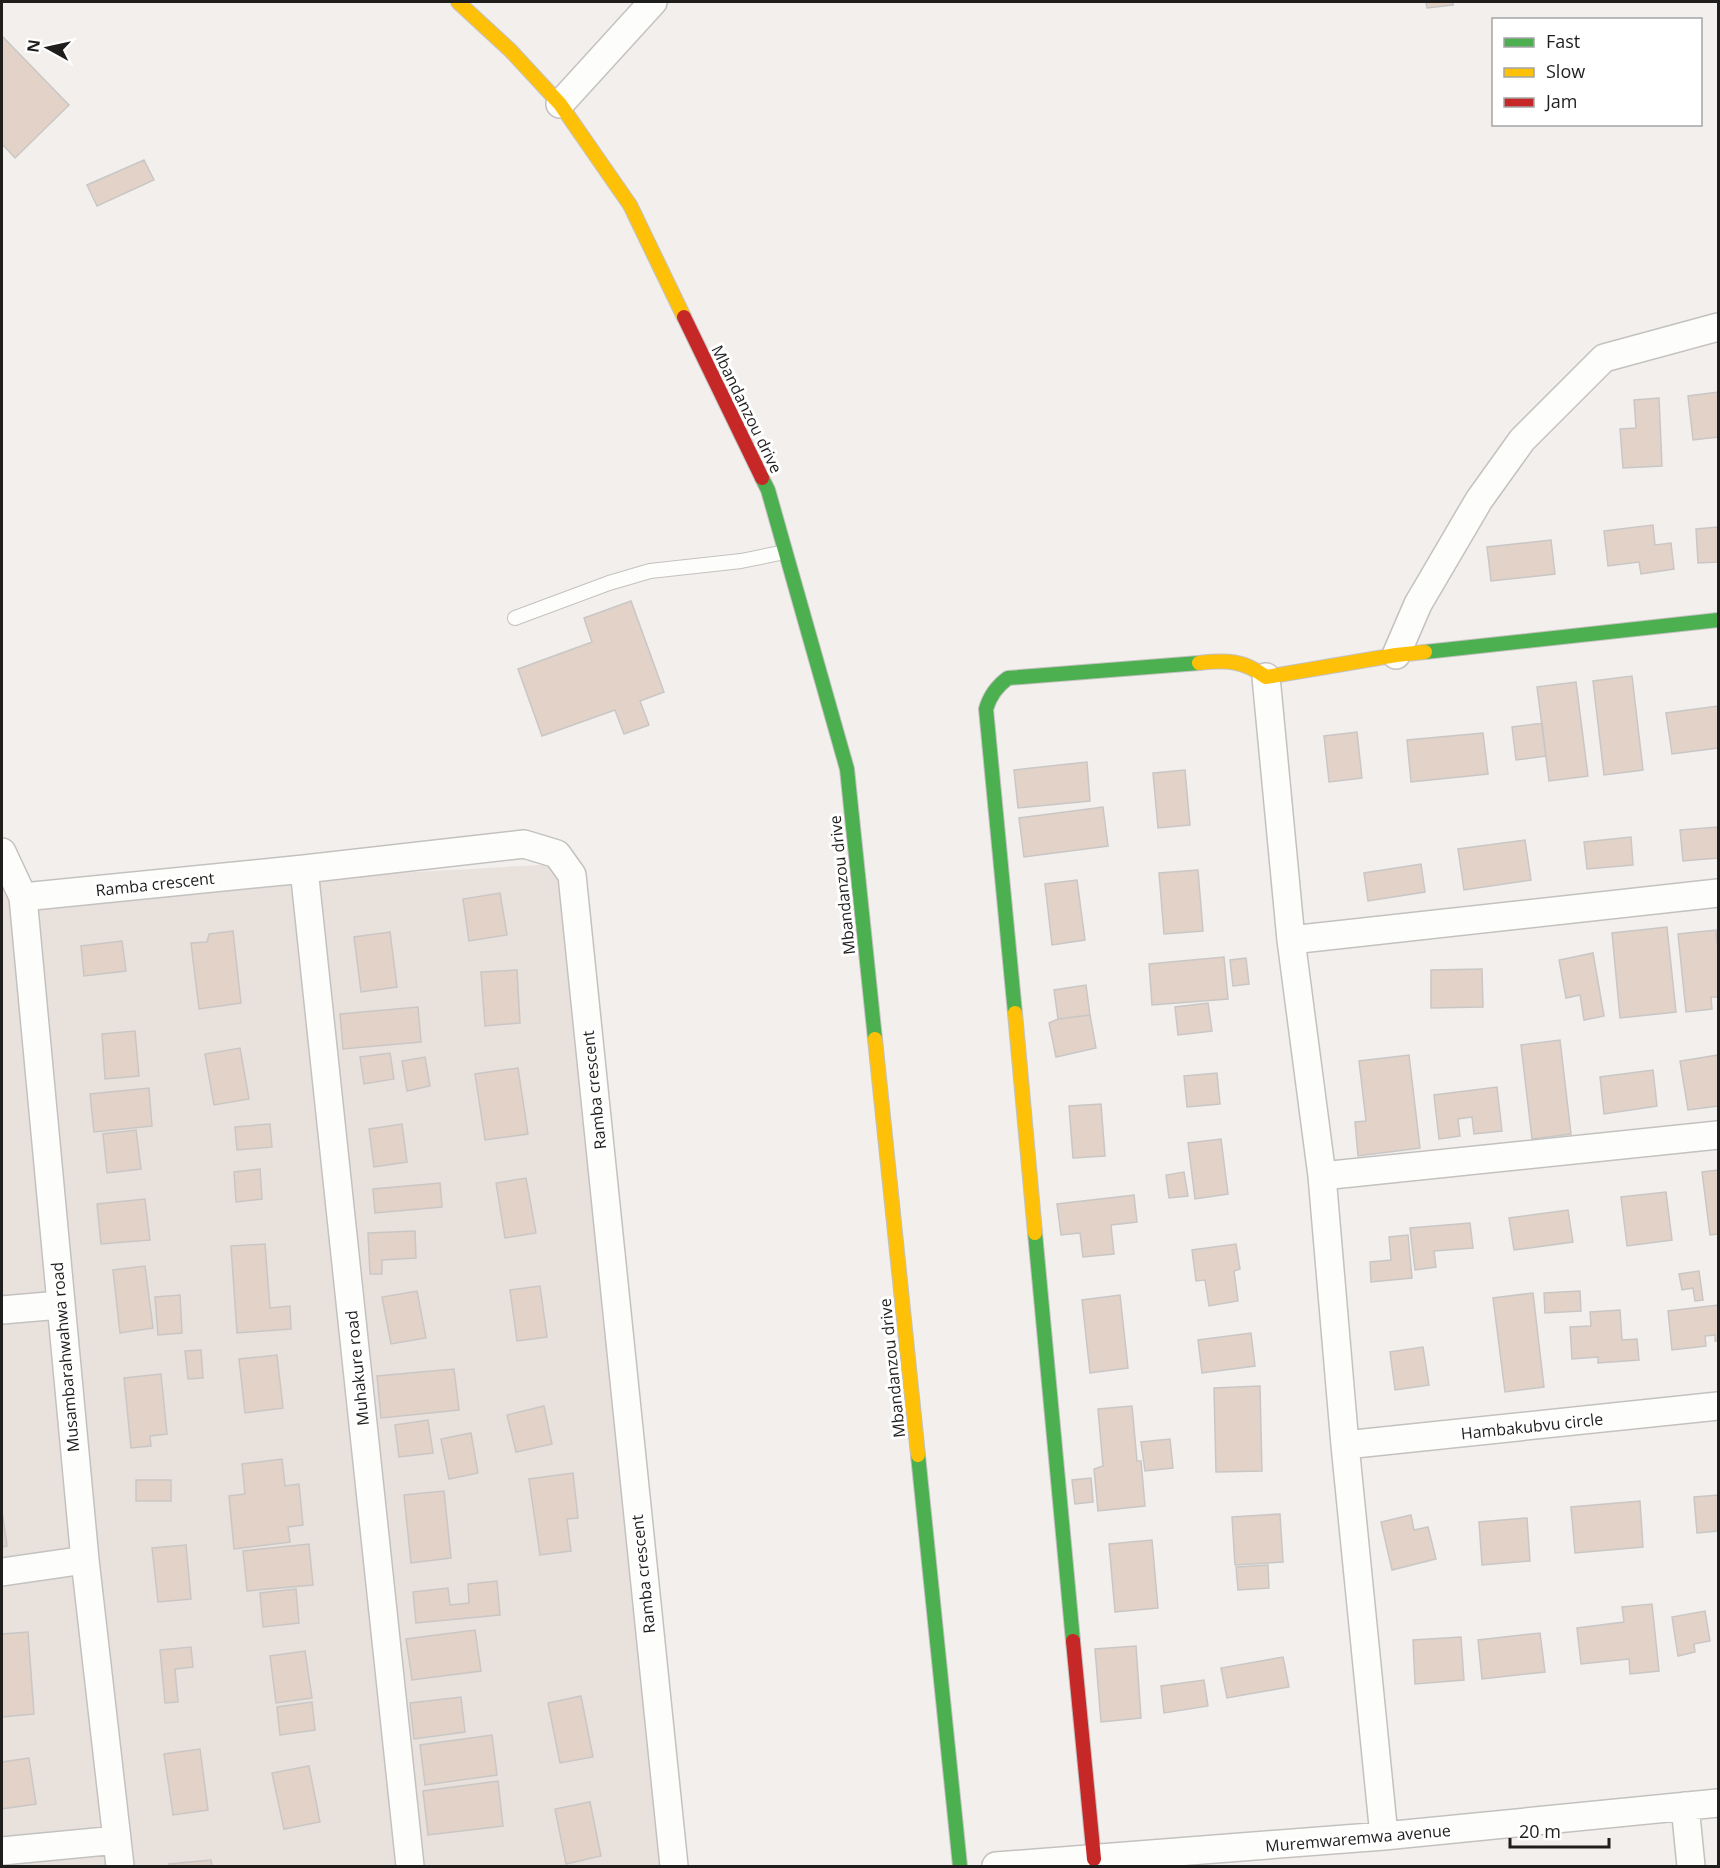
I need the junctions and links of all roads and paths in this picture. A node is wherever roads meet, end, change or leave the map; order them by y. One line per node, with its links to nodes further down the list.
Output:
1 (458, 2): 3 (street, Mbandanzou drive)
2 (653, 2): 3 (street)
3 (560, 104): 5 (street, Mbandanzou drive)
4 (1719, 327): 8 (street)
5 (785, 552): 6 (lane); 32 (street, Mbandanzou drive)
6 (515, 618)
7 (1719, 620): 8 (street)
8 (1396, 655): 9 (street)
9 (1266, 677): 14 (street); 28 (street)
10 (2, 852): 13 (street, Musambarahwahwa road)
11 (304, 869): 13 (street, Ramba crescent); 30 (street, Muhakure road); 31 (street, Ramba crescent)
12 (1719, 893): 14 (street)
13 (23, 897): 17 (street, Musambarahwahwa road)
14 (1291, 940): 16 (street)
15 (1719, 1135): 16 (street)
16 (1322, 1176): 20 (street)
17 (60, 1305): 18 (street); 21 (street, Musambarahwahwa road)
18 (2, 1310)
19 (1719, 1406): 20 (street, Hambakubvu circle)
20 (1345, 1445): 25 (street)
21 (85, 1560): 22 (street); 26 (street, Musambarahwahwa road)
22 (2, 1572)
23 (1719, 1803): 24 (street, Muremwaremwa avenue)
24 (1685, 1806): 25 (street, Muremwaremwa avenue); 34 (street)
25 (1384, 1836): 28 (street, Muremwaremwa avenue)
26 (117, 1840): 27 (street); 29 (street, Musambarahwahwa road)
27 (2, 1851)
28 (1094, 1859): 33 (street, Muremwaremwa avenue)
29 (120, 1866)
30 (410, 1866)
31 (674, 1866)
32 (960, 1866)
33 (996, 1866)
34 (1691, 1866)

